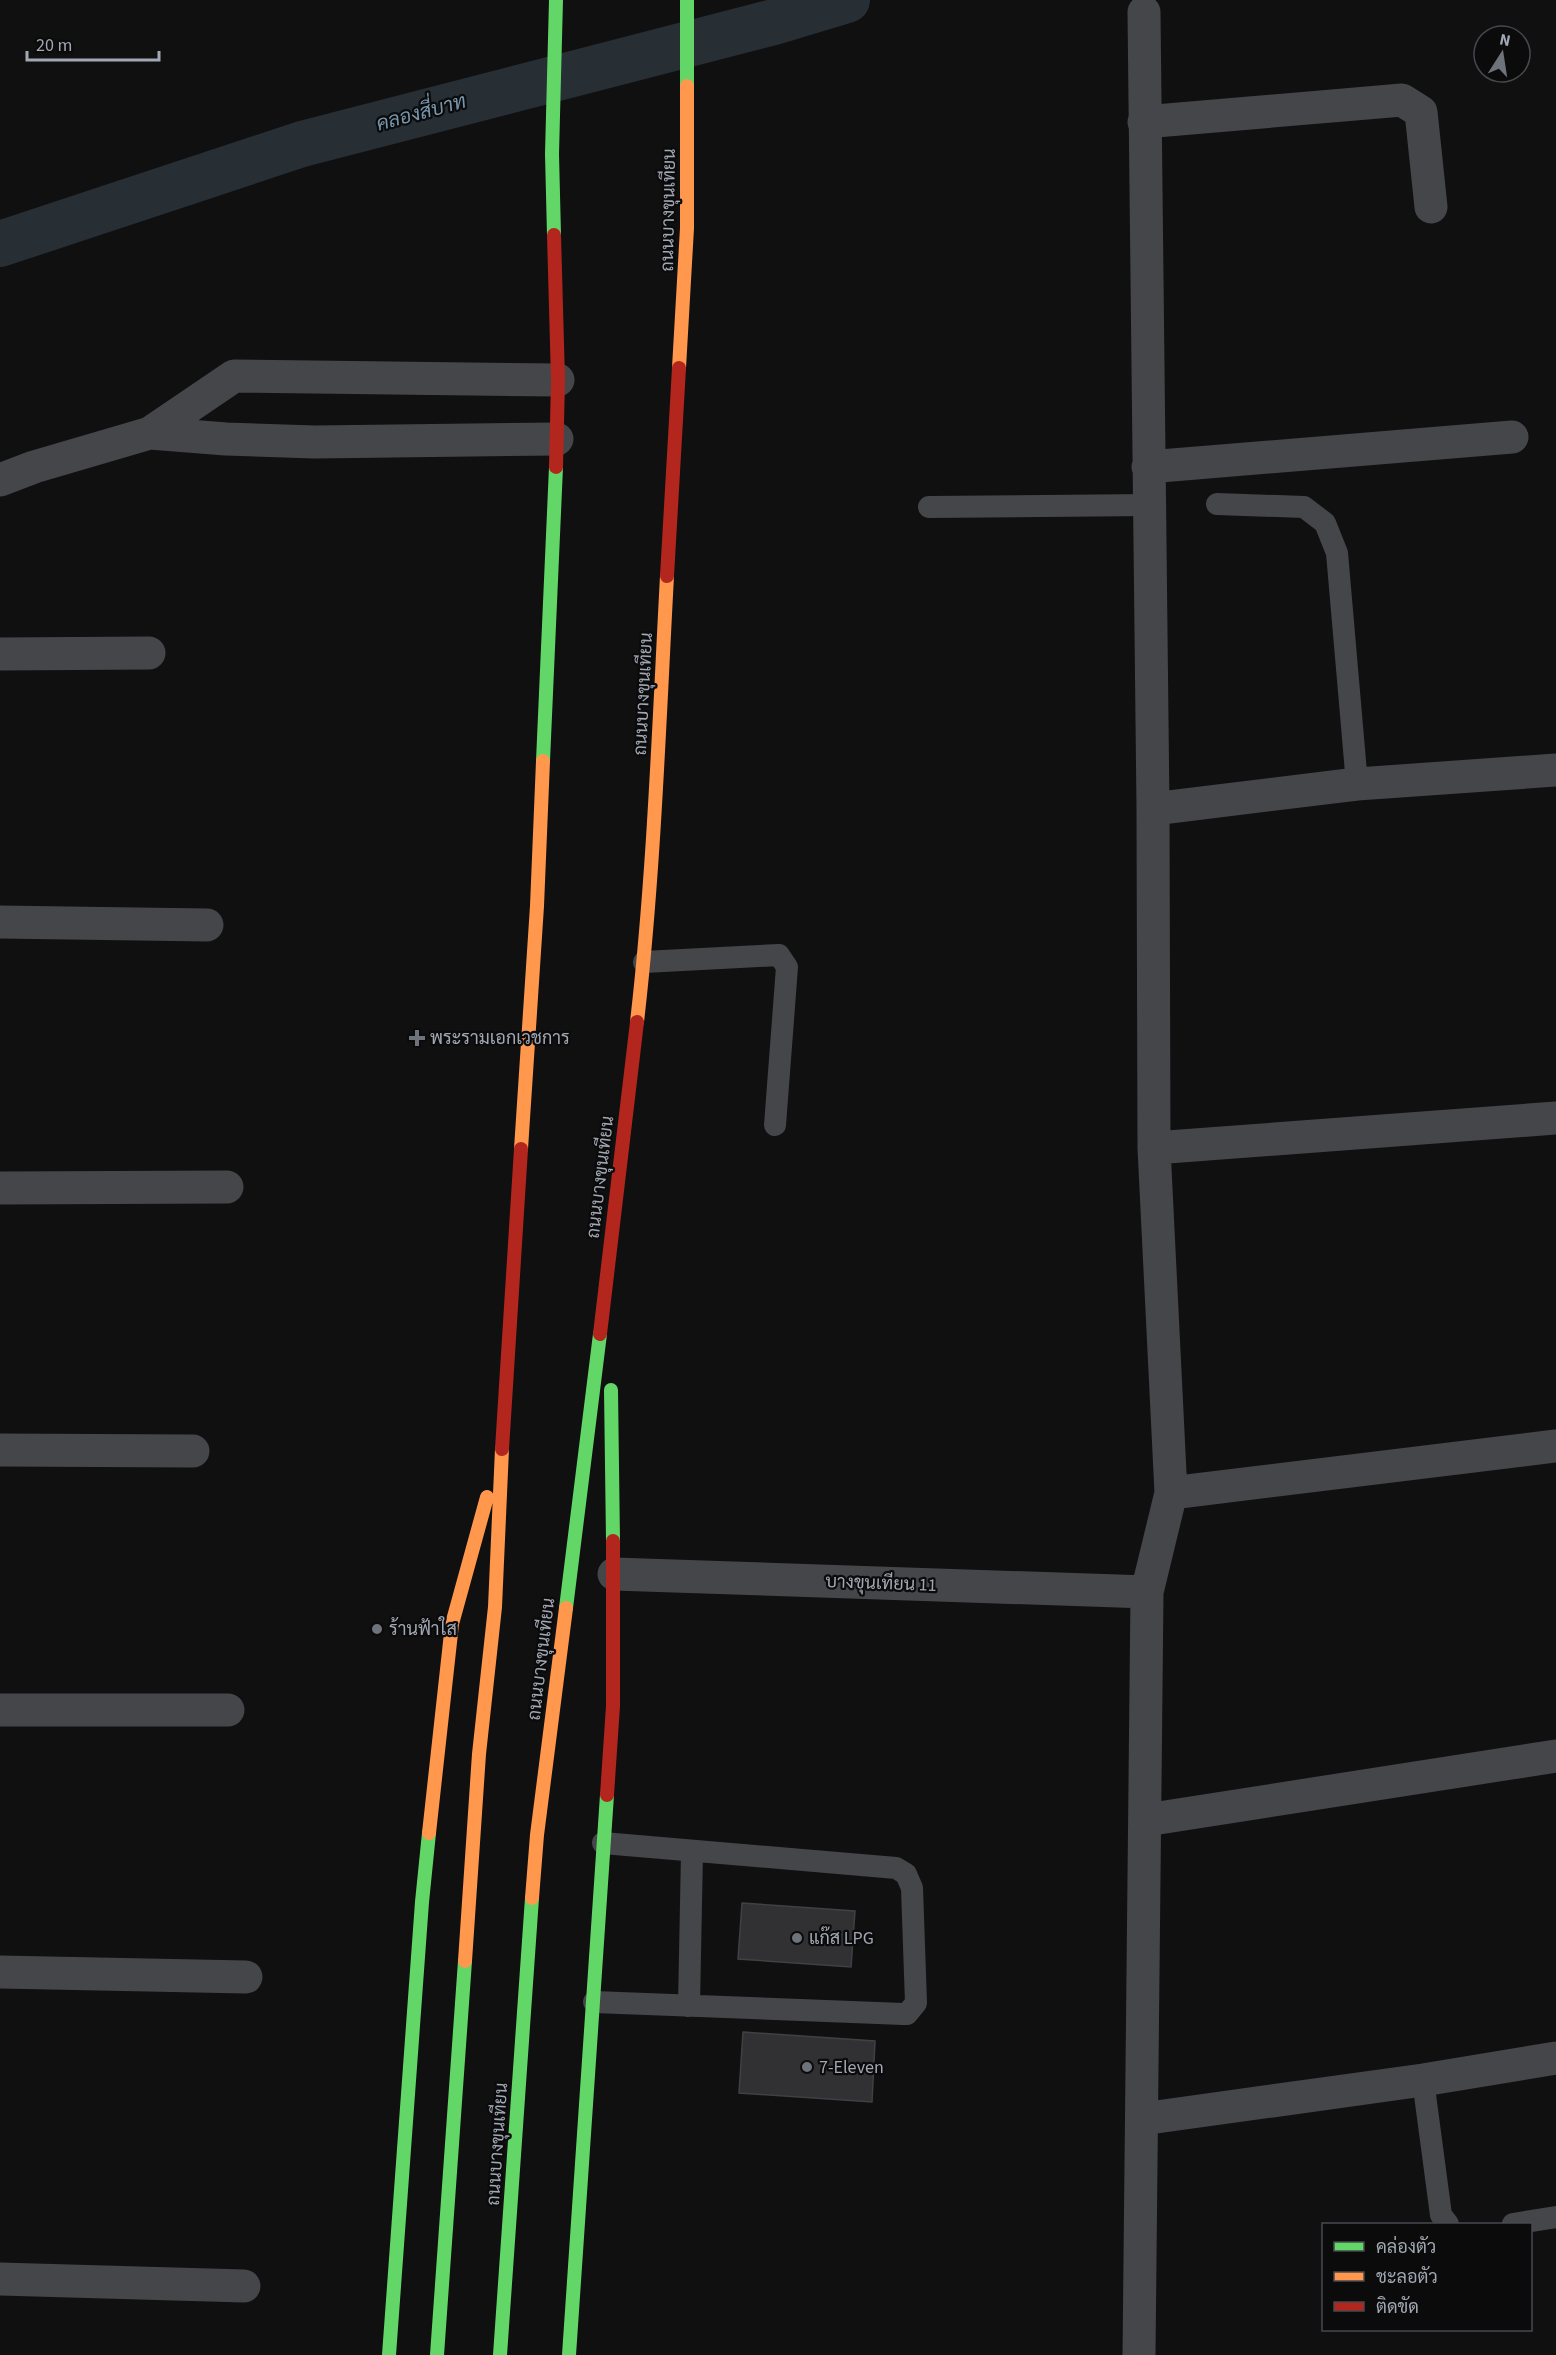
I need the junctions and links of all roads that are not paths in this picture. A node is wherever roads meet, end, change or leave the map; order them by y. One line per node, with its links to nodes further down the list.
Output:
1 (556, 0): 6 (main road)
2 (687, 0): 22 (main road, ถนนบางขุนเทียน)
3 (1144, 12): 4 (street)
4 (1144, 122): 5 (street); 10 (street)
5 (1431, 207)
6 (558, 380): 7 (street); 9 (main road)
7 (150, 432): 9 (street); 11 (street)
8 (1512, 437): 10 (street)
9 (557, 439): 29 (main road)
10 (1148, 467): 13 (street)
11 (0, 480)
12 (1216, 504): 18 (lane)
13 (1149, 505): 14 (lane); 19 (street)
14 (929, 507)
15 (149, 653): 16 (street)
16 (0, 654)
17 (1556, 770): 18 (street)
18 (1357, 784): 19 (street)
19 (1153, 809): 25 (street)
20 (0, 922): 21 (street)
21 (207, 925)
22 (644, 962): 24 (lane); 28 (main road, ถนนบางขุนเทียน)
23 (1556, 1118): 25 (street)
24 (775, 1125)
25 (1154, 1148): 33 (street)
26 (226, 1187): 27 (street)
27 (0, 1188)
28 (608, 1259): 34 (main road); 56 (main road, ถนนบางขุนเทียน)
29 (502, 1443): 54 (main road); 55 (main road)
30 (1556, 1446): 33 (street)
31 (0, 1450): 32 (street)
32 (192, 1451)
33 (1171, 1493): 35 (street)
34 (614, 1574): 35 (street, บางขุนเทียน 11); 40 (main road)
35 (1147, 1592): 39 (street)
36 (0, 1710): 37 (street)
37 (228, 1710)
38 (1556, 1756): 39 (street)
39 (1146, 1820): 48 (street)
40 (603, 1843): 41 (lane); 44 (main road)
41 (692, 1852): 45 (lane); 45 (lane)
42 (0, 1972): 43 (street)
43 (246, 1977)
44 (594, 2002): 45 (lane); 57 (main road)
45 (689, 2006)
46 (1556, 2058): 47 (street)
47 (1423, 2080): 48 (street); 50 (lane)
48 (1142, 2119): 58 (street)
49 (1556, 2217): 51 (lane)
50 (1447, 2223)
51 (1520, 2223)
52 (0, 2279): 53 (street)
53 (244, 2286)
54 (389, 2355)
55 (437, 2355)
56 (500, 2355)
57 (569, 2355)
58 (1139, 2355)

